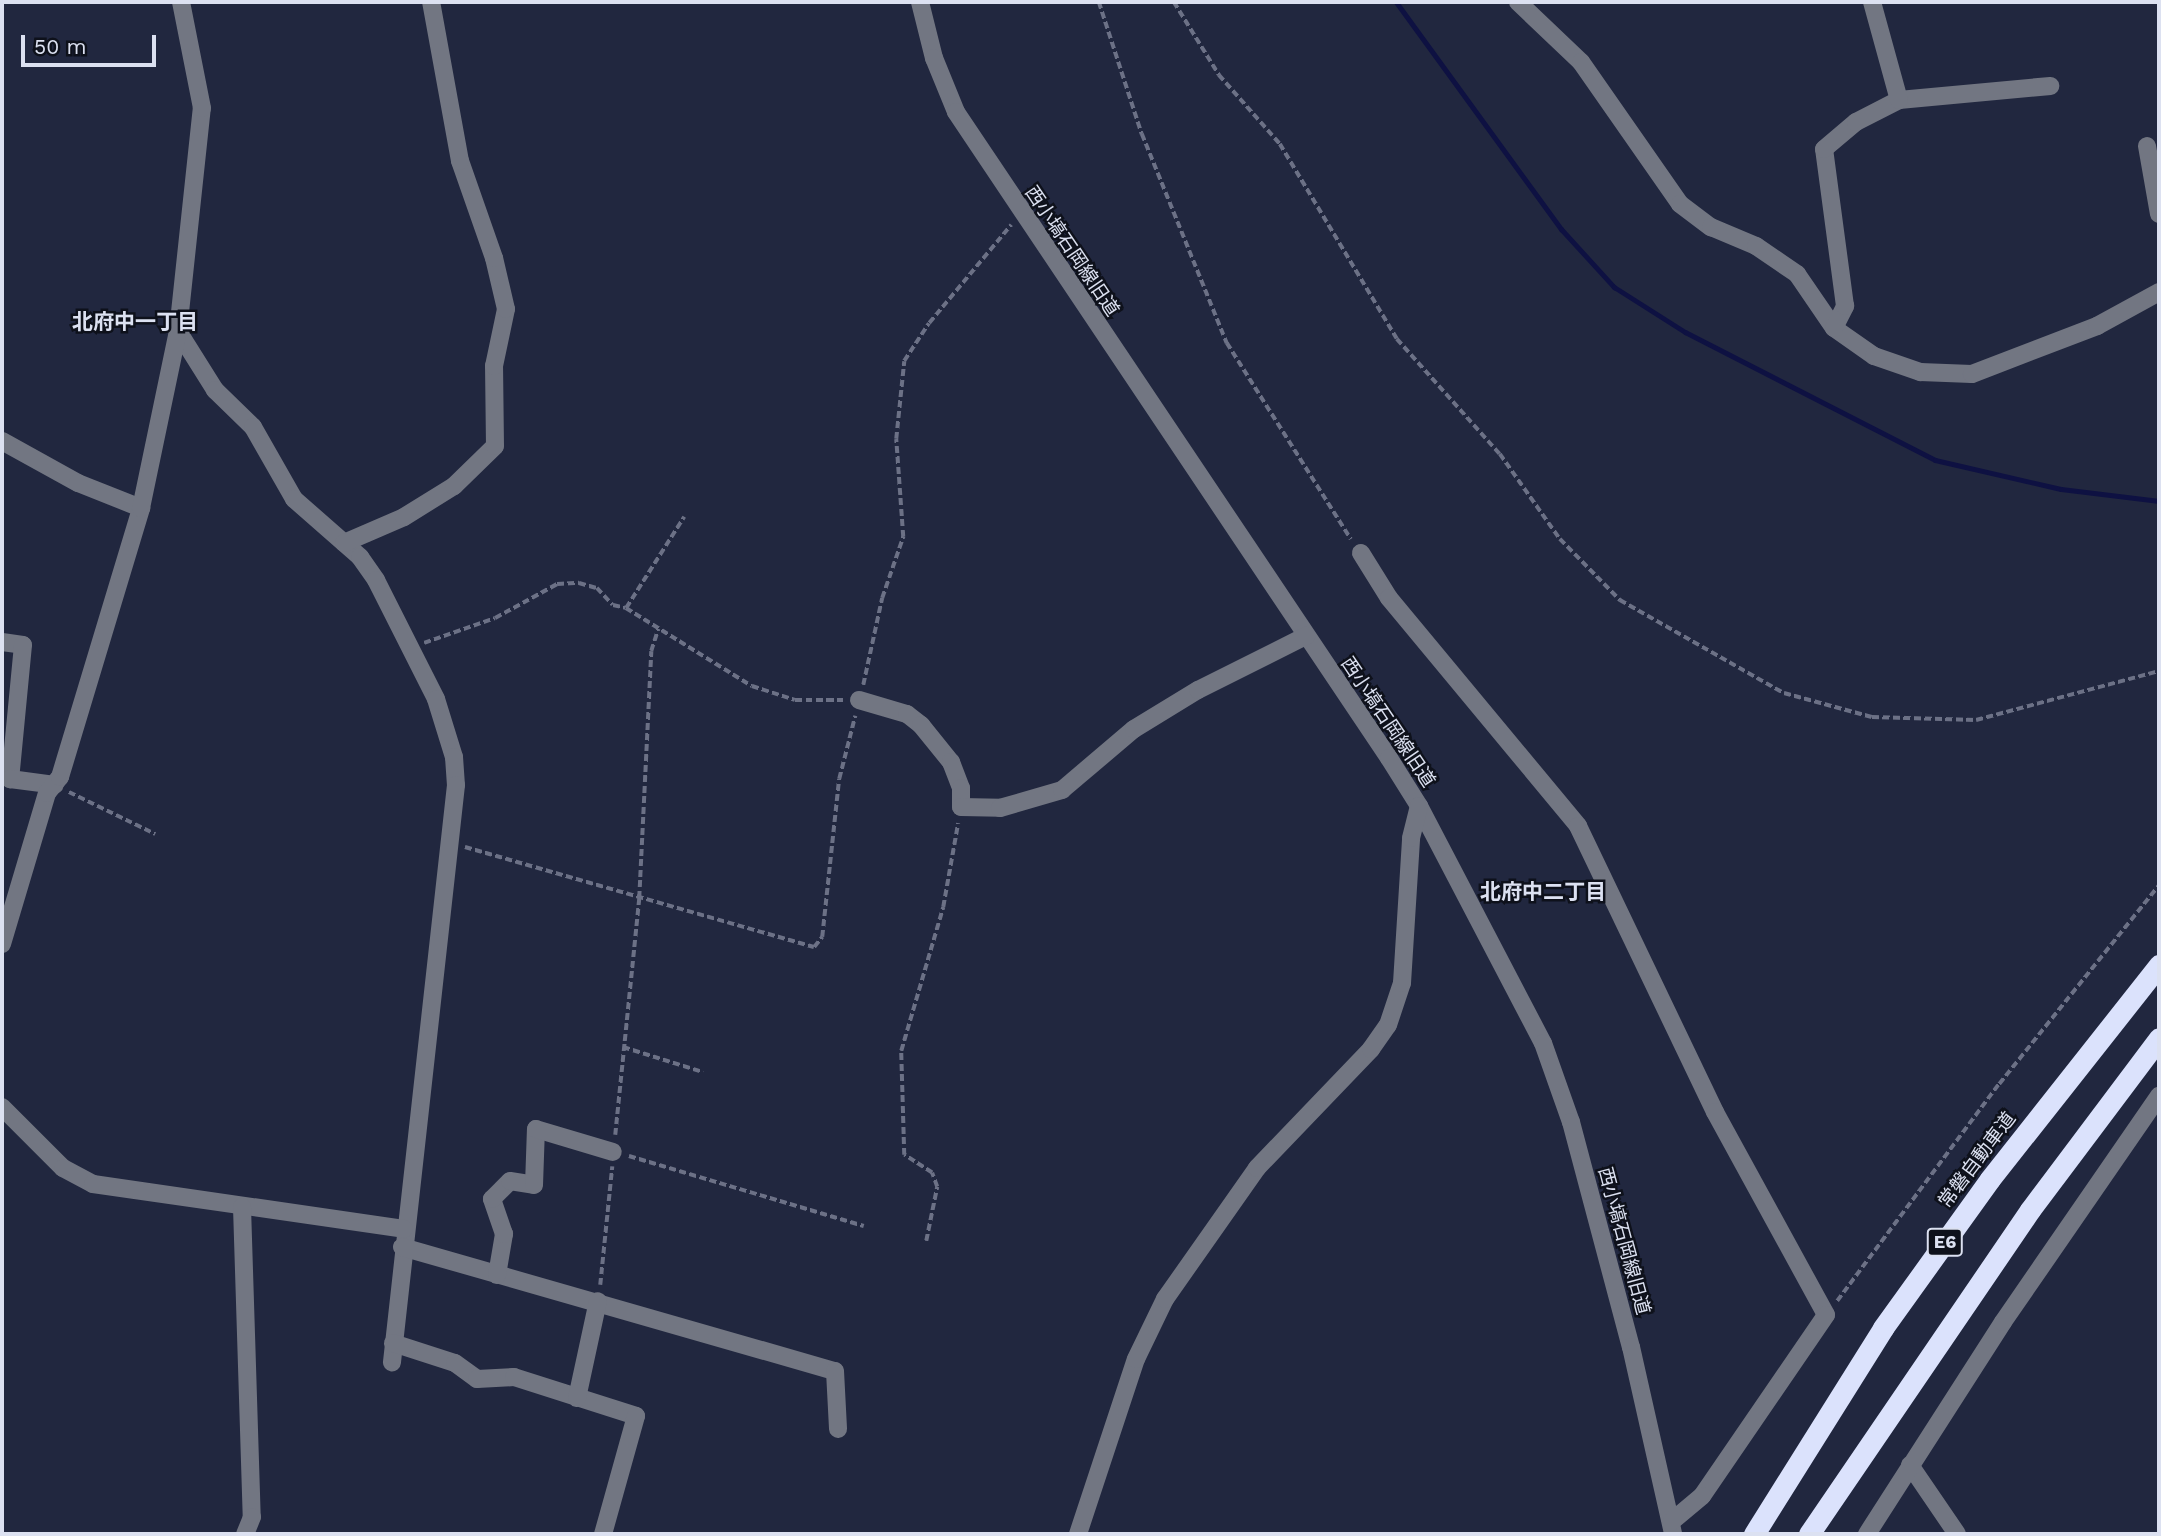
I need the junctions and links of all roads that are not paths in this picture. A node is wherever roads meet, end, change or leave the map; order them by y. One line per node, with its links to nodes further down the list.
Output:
1 (181, 2): 12 (street)
2 (431, 2): 15 (street)
3 (920, 2): 17 (street, 西小塙石岡線旧道)
4 (1518, 2): 11 (street)
5 (1872, 2): 7 (street)
6 (2050, 86): 7 (street)
7 (1899, 100): 11 (street)
8 (2147, 146): 9 (street)
9 (2159, 214)
10 (2159, 292): 11 (street)
11 (1834, 328)
12 (178, 331): 14 (street); 15 (street)
13 (2, 441): 14 (street)
14 (141, 508): 20 (street)
15 (344, 543): 29 (street)
16 (1361, 553): 37 (street)
17 (1306, 636): 19 (street); 21 (street, 西小塙石岡線旧道)
18 (2, 642): 20 (street)
19 (859, 700)
20 (55, 785): 22 (street)
21 (1419, 806): 37 (street, 西小塙石岡線旧道); 40 (street)
22 (2, 943)
23 (2159, 965): 41 (highway, 常磐自動車道 / E6)
24 (2159, 1038): 42 (highway, E6)
25 (2159, 1096): 36 (street)
26 (2, 1107): 28 (street)
27 (613, 1152): 30 (street)
28 (242, 1207): 29 (street); 38 (street)
29 (403, 1238): 30 (street); 32 (street)
30 (497, 1275): 31 (street)
31 (598, 1301): 34 (street); 35 (street)
32 (393, 1343): 33 (street); 34 (street)
33 (392, 1362)
34 (577, 1398): 39 (street)
35 (838, 1430)
36 (1910, 1465): 43 (street); 44 (street)
37 (1672, 1528)
38 (245, 1534)
39 (603, 1534)
40 (1078, 1534)
41 (1754, 1534)
42 (1809, 1534)
43 (1867, 1534)
44 (1957, 1534)

